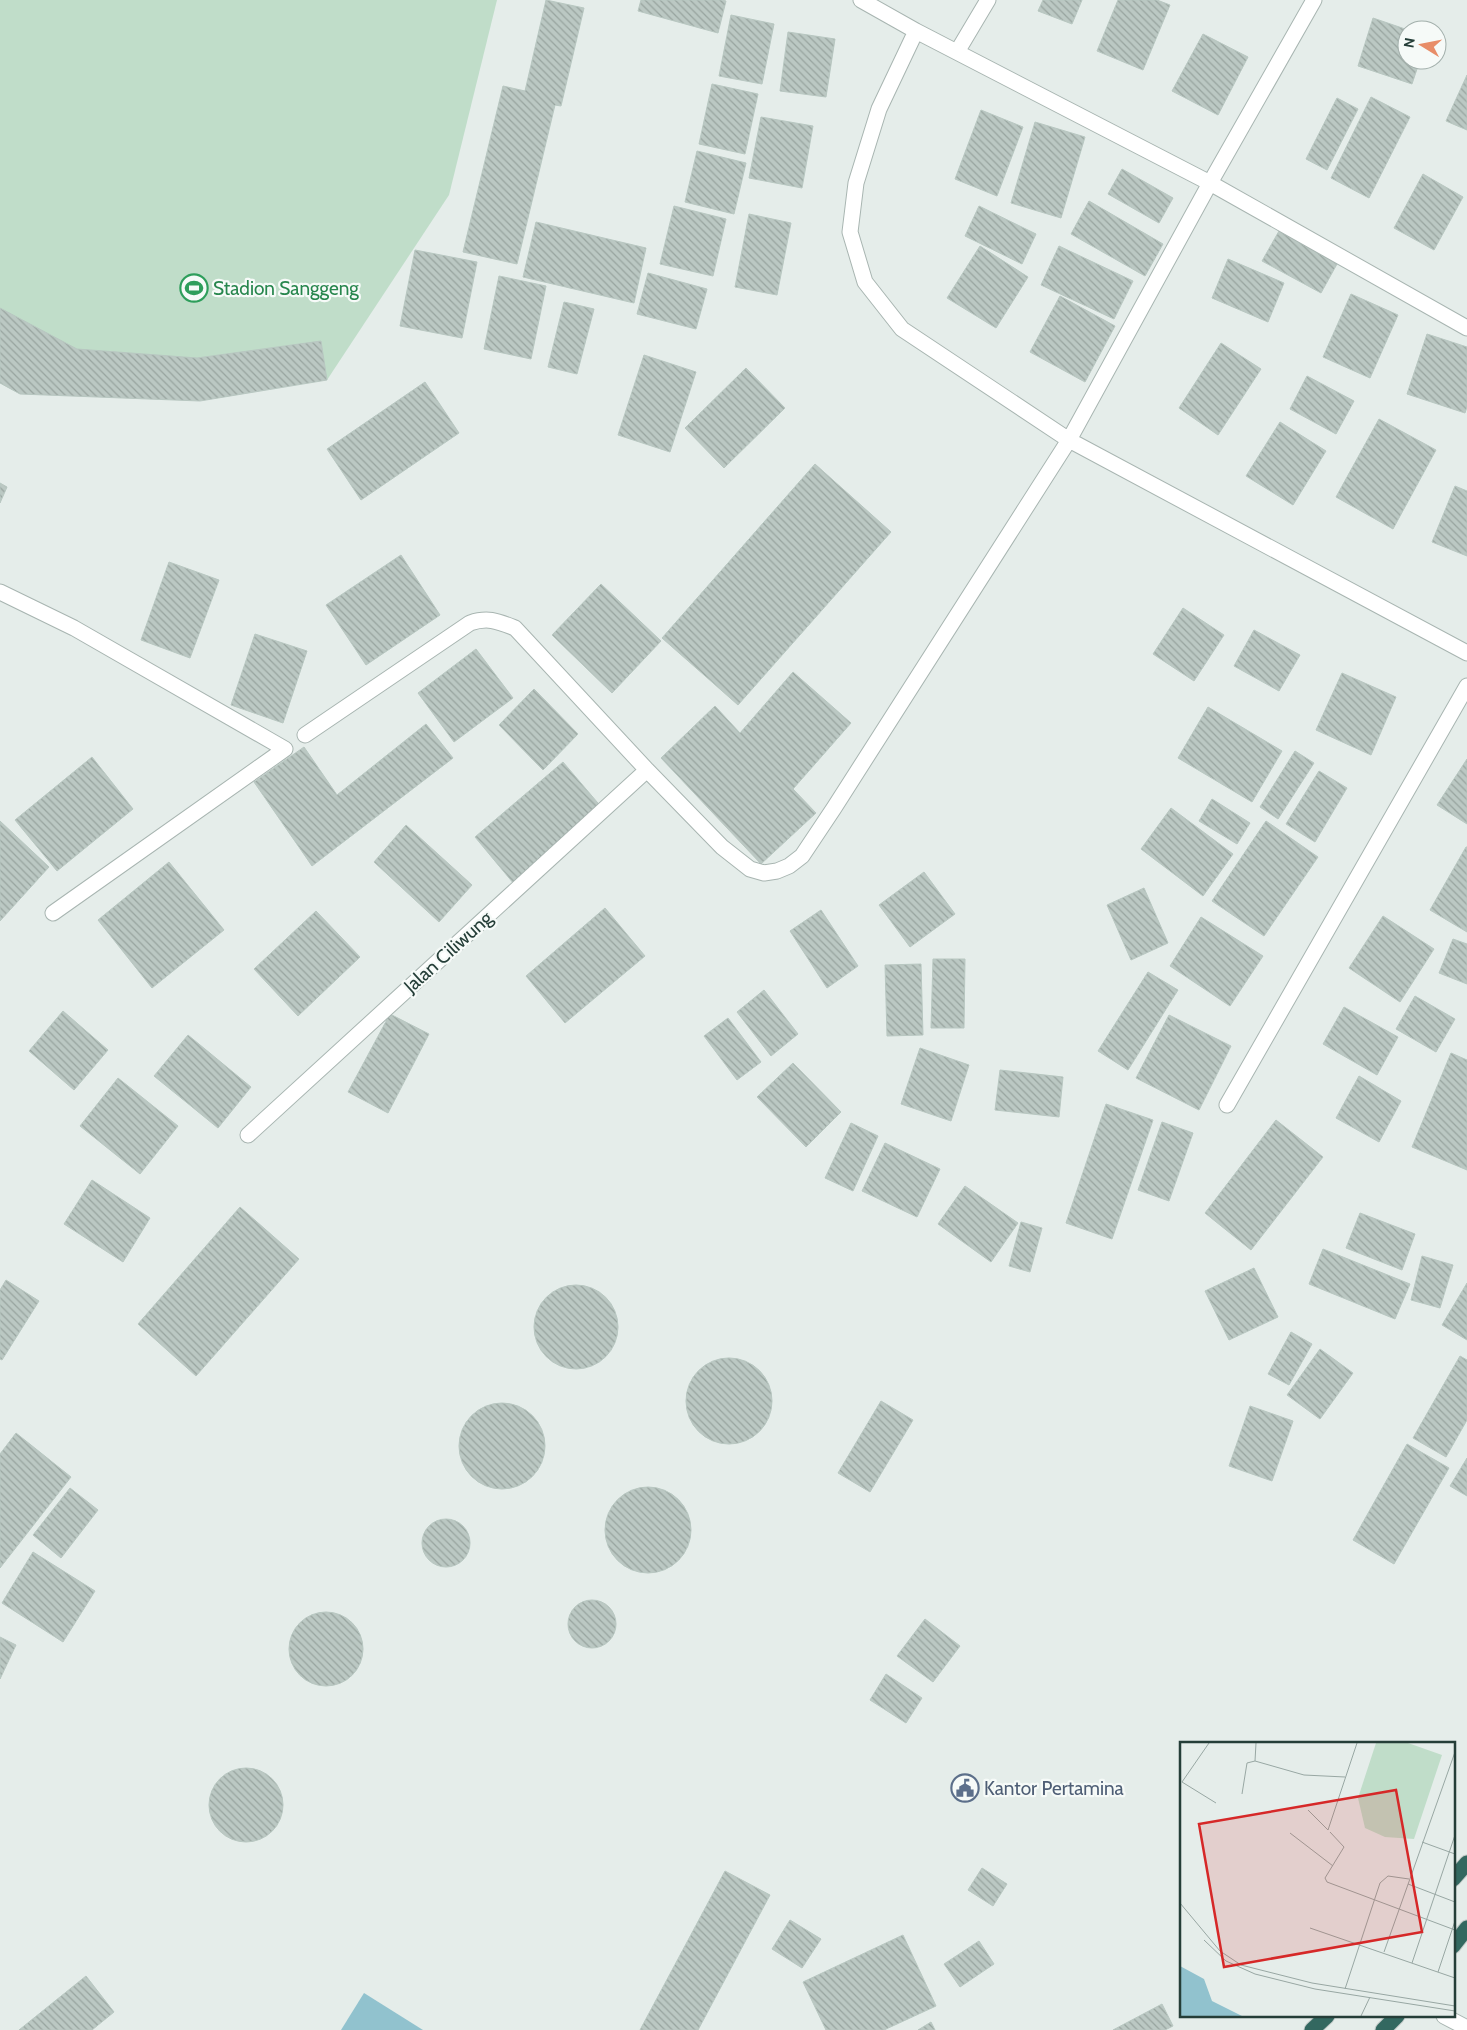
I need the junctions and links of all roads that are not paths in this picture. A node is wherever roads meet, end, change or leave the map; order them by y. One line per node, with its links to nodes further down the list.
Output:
1 (861, 0): 4 (street)
2 (988, 0): 5 (street)
3 (1314, 0): 6 (street)
4 (916, 31): 5 (street); 8 (street)
5 (957, 52): 6 (street)
6 (1210, 183): 7 (street); 8 (street)
7 (1467, 328)
8 (1069, 440): 10 (street); 13 (street)
9 (0, 592): 14 (street)
10 (1467, 653)
11 (1467, 686): 15 (street)
12 (305, 735): 13 (street)
13 (648, 770): 16 (street, Jalan Ciliwung)
14 (53, 913)
15 (1227, 1105)
16 (248, 1135)
17 (1467, 1862): 18 (highway)
18 (1454, 1878)
19 (1467, 1928): 20 (highway)
20 (1454, 1945)
21 (1325, 2018): 25 (highway)
22 (1395, 2018): 26 (highway)
23 (1448, 2018): 24 (street)
24 (1467, 2028)
25 (1312, 2030)
26 (1383, 2030)

